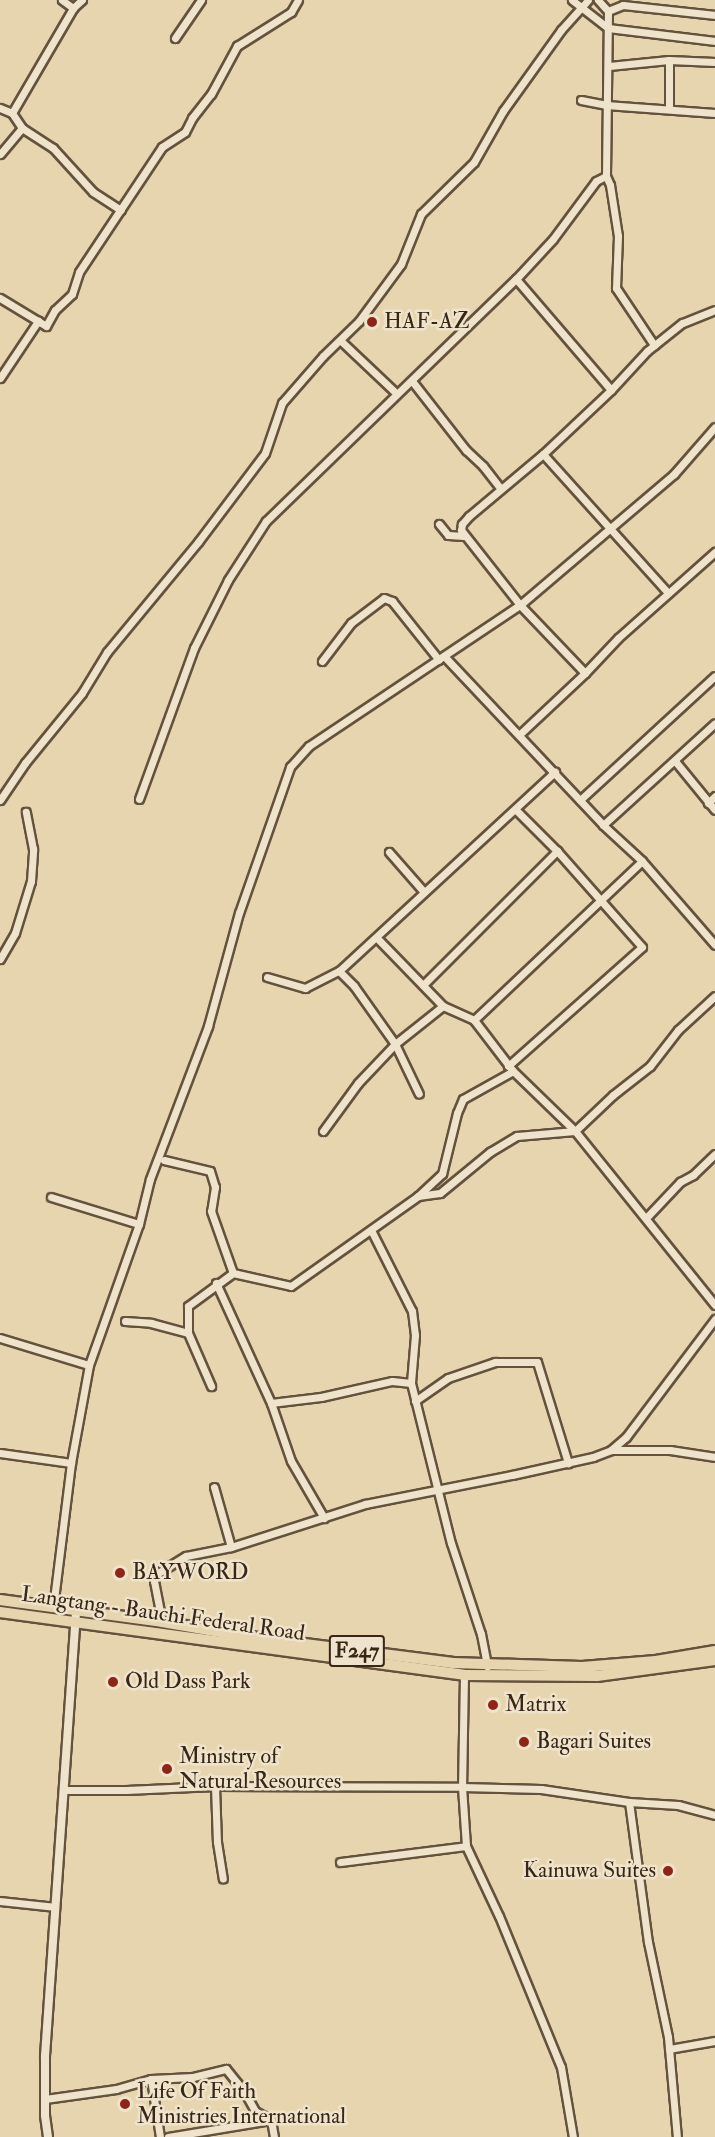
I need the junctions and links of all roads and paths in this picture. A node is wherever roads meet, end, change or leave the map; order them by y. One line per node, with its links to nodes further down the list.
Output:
1 (62, 0): 8 (street)
2 (82, 0): 8 (street)
3 (201, 0): 13 (street)
4 (298, 0): 27 (street)
5 (572, 0): 9 (street)
6 (588, 0): 9 (street)
7 (598, 0): 10 (street)
8 (73, 8): 22 (street)
9 (582, 10): 12 (street); 32 (street)
10 (608, 10): 11 (street); 12 (street)
11 (715, 15)
12 (608, 28): 14 (street); 17 (street)
13 (175, 38)
14 (715, 41)
15 (669, 60): 16 (street); 17 (street); 21 (street)
16 (715, 62)
17 (609, 66): 19 (street)
18 (581, 100): 19 (street)
19 (606, 105): 21 (street); 26 (street)
20 (0, 108): 22 (street)
21 (669, 109): 23 (street)
22 (12, 113): 24 (street)
23 (715, 113)
24 (22, 128): 25 (street); 27 (street)
25 (0, 154)
26 (606, 176): 28 (street); 33 (street)
27 (121, 210): 31 (street)
28 (516, 279): 35 (street); 36 (street)
29 (0, 298): 31 (street)
30 (715, 310): 33 (street)
31 (38, 321): 34 (street)
32 (342, 341): 37 (street); 57 (street)
33 (654, 345): 36 (street)
34 (0, 378)
35 (412, 381): 37 (street); 40 (street)
36 (611, 390): 39 (street)
37 (396, 393): 56 (street)
38 (715, 427): 42 (street)
39 (543, 454): 40 (street); 42 (street)
40 (500, 488): 43 (street)
41 (439, 524): 43 (street)
42 (611, 529): 45 (street); 46 (street)
43 (464, 537): 46 (street)
44 (715, 552): 45 (street)
45 (668, 593): 49 (street)
46 (520, 605): 47 (street); 49 (street)
47 (442, 658): 48 (street); 52 (street); 88 (street)
48 (322, 661)
49 (585, 673): 52 (street)
50 (715, 676): 58 (street)
51 (715, 723): 53 (street)
52 (520, 734): 54 (street)
53 (675, 761): 59 (street); 63 (street)
54 (555, 772): 58 (street); 60 (street)
55 (715, 796): 59 (street)
56 (139, 799)
57 (0, 800)
58 (580, 800): 63 (street)
59 (708, 803): 61 (street)
60 (515, 809): 64 (street); 67 (street)
61 (715, 810)
62 (26, 812): 71 (street)
63 (603, 825): 66 (street)
64 (557, 851): 68 (street); 74 (street)
65 (389, 852): 67 (street)
66 (642, 861): 68 (street); 70 (street)
67 (424, 892): 69 (street)
68 (601, 898): 77 (street); 79 (street)
69 (377, 938): 72 (street); 74 (street)
70 (715, 945)
71 (0, 959)
72 (339, 971): 73 (street); 78 (street)
73 (267, 977)
74 (423, 985): 76 (street)
75 (715, 996): 82 (street)
76 (443, 1006): 77 (street); 78 (street)
77 (474, 1020): 79 (street)
78 (396, 1044): 80 (street); 81 (street)
79 (511, 1068): 82 (street); 85 (street)
80 (419, 1094)
81 (323, 1131)
82 (575, 1131): 85 (street); 87 (street)
83 (715, 1154): 87 (street)
84 (164, 1160): 90 (street)
85 (418, 1196): 89 (street)
86 (51, 1197): 88 (street)
87 (646, 1218): 92 (street)
88 (139, 1224): 97 (street)
89 (371, 1230): 90 (street); 98 (street)
90 (233, 1273): 91 (street)
91 (216, 1283): 95 (street); 101 (street)
92 (715, 1305)
93 (715, 1319): 102 (street)
94 (125, 1321): 95 (street)
95 (188, 1333): 99 (street)
96 (0, 1338): 97 (street)
97 (89, 1365): 105 (street)
98 (411, 1383): 100 (street); 101 (street)
99 (211, 1386)
100 (415, 1401): 106 (street); 108 (street)
101 (272, 1402): 109 (street)
102 (611, 1450): 104 (street); 106 (street)
103 (0, 1453): 105 (street)
104 (715, 1457)
105 (71, 1463): 112 (street)
106 (568, 1463): 108 (street)
107 (214, 1487): 110 (street)
108 (438, 1490): 109 (street); 119 (street)
109 (324, 1518): 110 (street)
110 (231, 1548): 115 (street)
111 (0, 1600): 112 (main road, Langtang - Bauchi Federal Road / F247)
112 (54, 1608): 113 (main road, Langtang - Bauchi Federal Road / F247)
113 (76, 1611): 115 (main road, Langtang - Bauchi Federal Road / F247); 116 (street)
114 (0, 1612): 116 (main road, Langtang - Bauchi Federal Road / F247)
115 (162, 1622): 119 (main road, Langtang - Bauchi Federal Road / F247)
116 (75, 1623): 120 (main road, Langtang - Bauchi Federal Road / F247); 123 (street)
117 (715, 1651): 119 (main road, Langtang - Bauchi Federal Road / F247)
118 (715, 1660): 120 (main road, Langtang - Bauchi Federal Road / F247)
119 (487, 1666)
120 (464, 1675): 122 (street)
121 (215, 1786): 122 (street); 123 (street); 128 (street)
122 (462, 1787): 124 (street); 126 (street)
123 (64, 1790): 130 (street)
124 (628, 1802): 125 (street); 132 (street)
125 (715, 1815)
126 (466, 1846): 127 (street); 140 (street)
127 (340, 1862)
128 (223, 1879)
129 (0, 1901): 130 (street)
130 (55, 1907): 134 (street)
131 (715, 2041): 132 (street)
132 (669, 2049): 141 (street)
133 (151, 2079): 134 (street); 135 (street); 137 (street)
134 (45, 2099): 136 (street)
135 (271, 2120): 138 (street); 139 (street)
136 (48, 2137)
137 (160, 2137)
138 (168, 2137)
139 (274, 2137)
140 (573, 2137)
141 (677, 2137)

